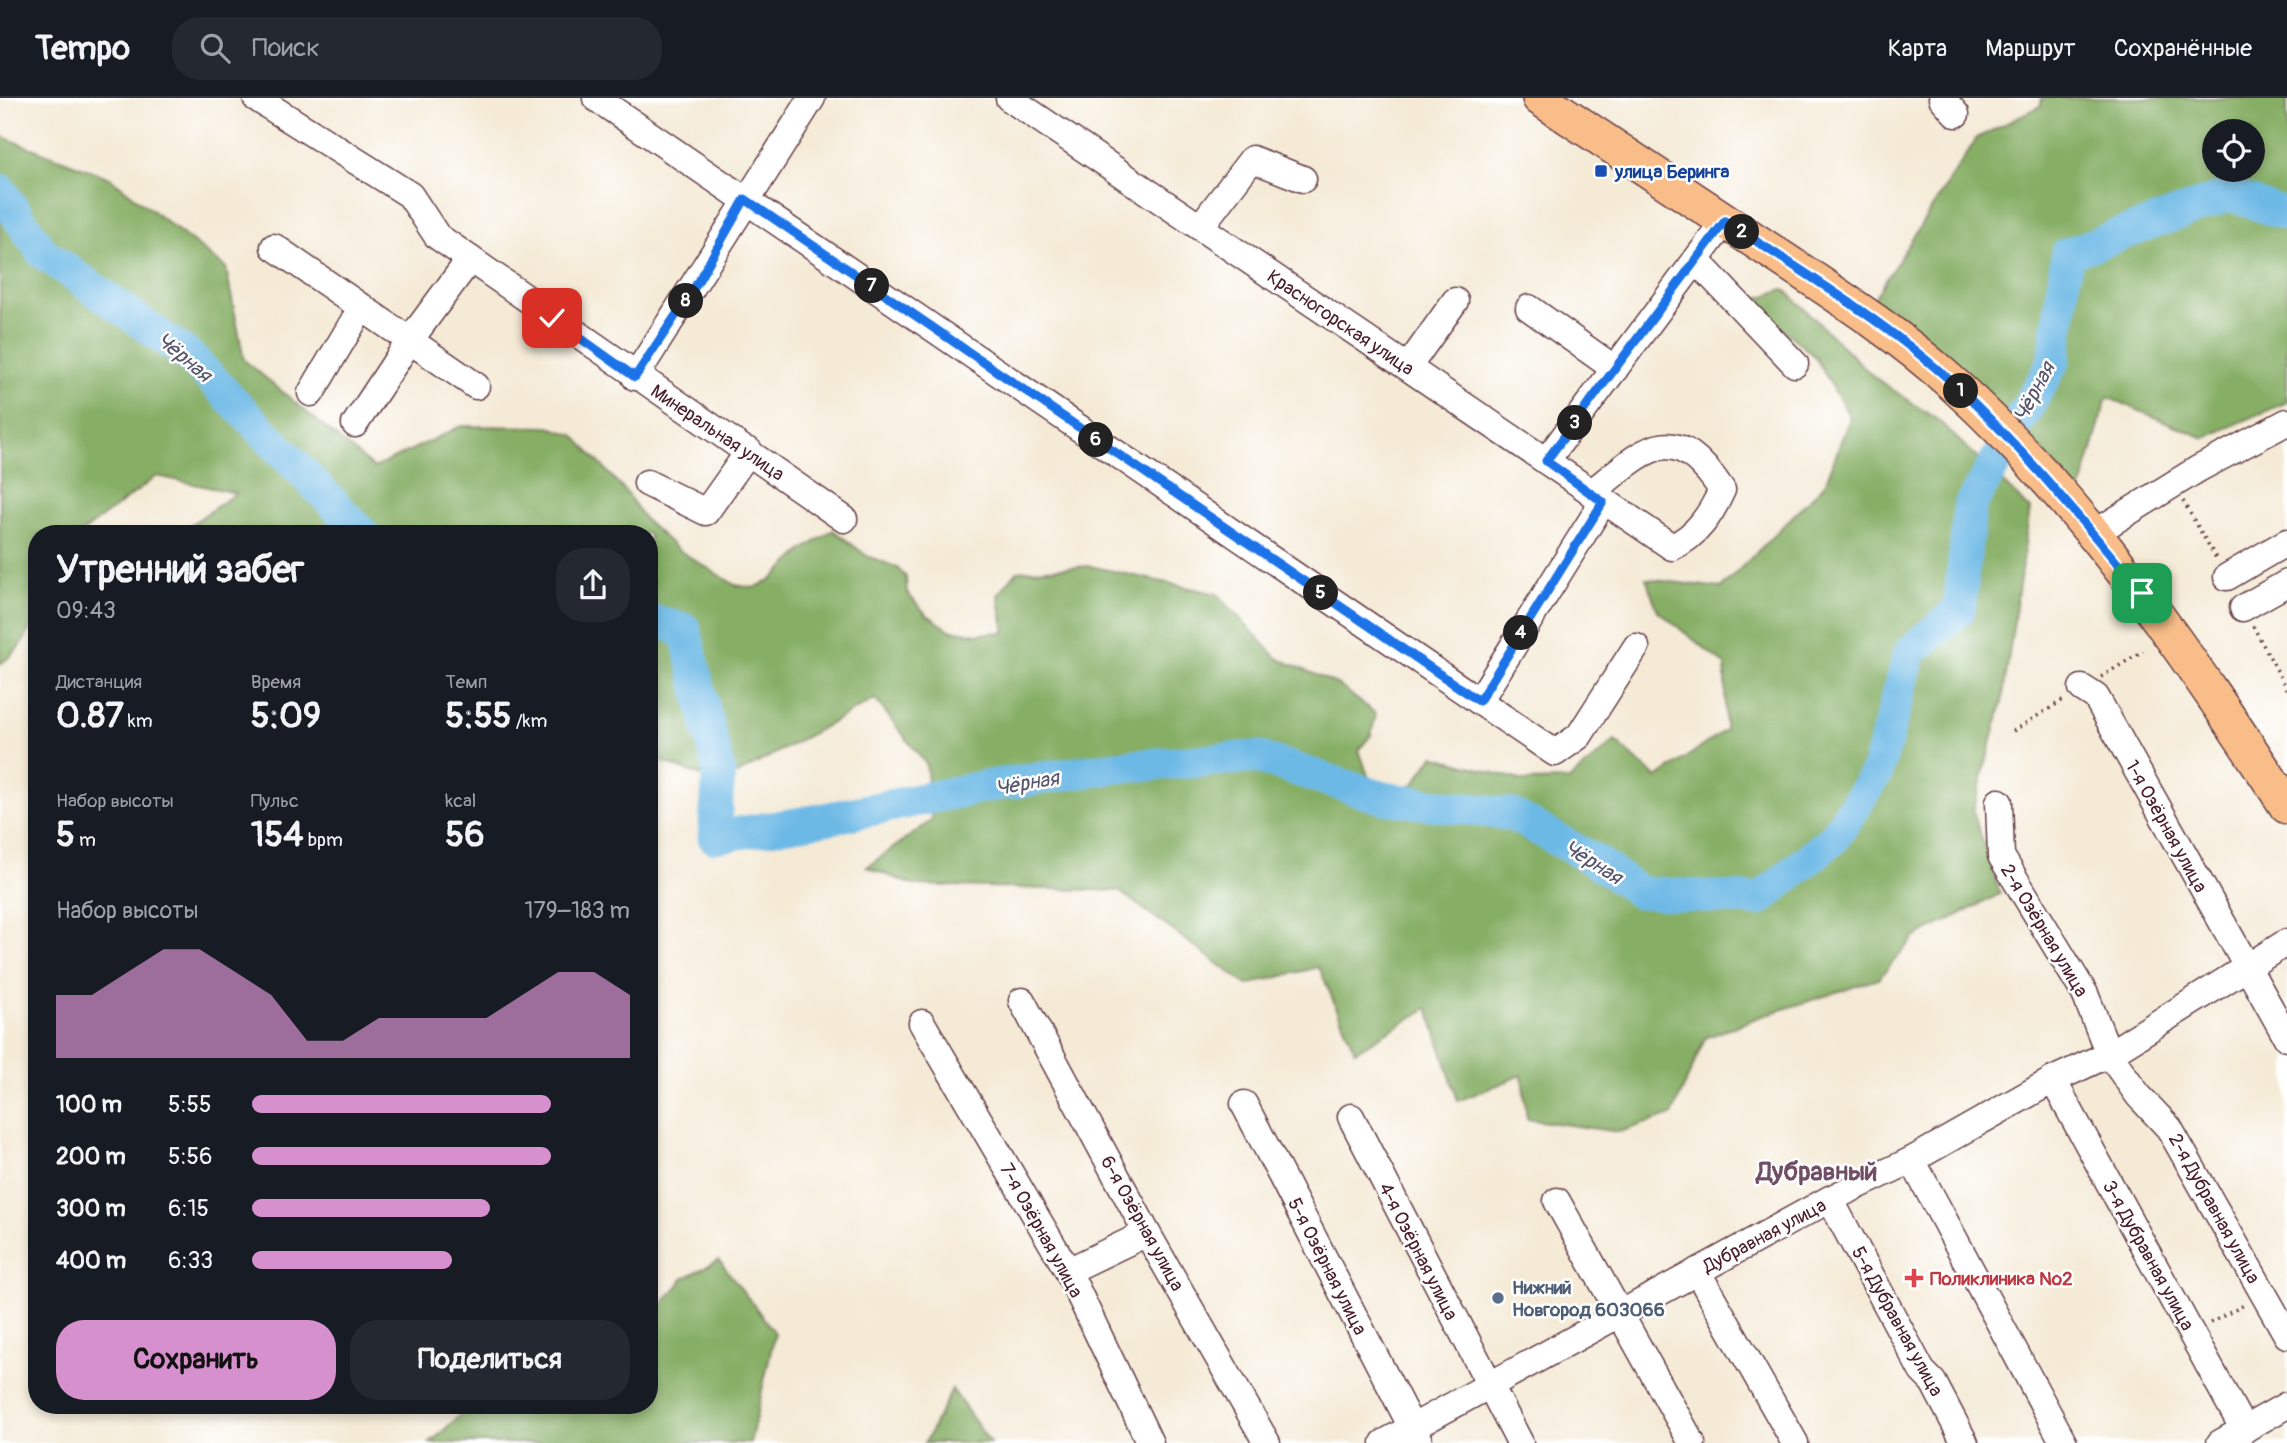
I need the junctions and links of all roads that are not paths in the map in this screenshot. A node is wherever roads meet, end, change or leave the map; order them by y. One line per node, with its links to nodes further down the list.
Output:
1 (256, 98): 11 (street, Минеральная улица)
2 (596, 98): 7 (street)
3 (812, 98): 7 (street)
4 (1009, 98): 9 (street, Красногорская улица)
5 (1555, 102): 8 (main road)
6 (1303, 179): 9 (street)
7 (745, 199): 20 (street); 37 (street)
8 (1725, 221): 12 (street); 30 (main road)
9 (1200, 228): 18 (street, Красногорская улица)
10 (274, 247): 14 (street)
11 (470, 259): 16 (street); 20 (street, Минеральная улица)
12 (1696, 260): 17 (street); 19 (street)
13 (1455, 301): 18 (street)
14 (362, 307): 16 (street); 22 (street)
15 (1529, 308): 19 (street)
16 (410, 340): 21 (street); 24 (street)
17 (1795, 365)
18 (1408, 367): 26 (street, Красногорская улица)
19 (1615, 369): 26 (street)
20 (635, 377): 25 (street, Минеральная улица)
21 (475, 386)
22 (311, 393)
23 (2287, 422): 30 (street)
24 (355, 424)
25 (749, 451): 27 (street); 29 (street, Минеральная улица)
26 (1546, 461): 28 (street, Красногорская улица)
27 (647, 483)
28 (1597, 498): 28 (street, Красногорская улица); 37 (street)
29 (844, 519)
30 (2093, 534): 39 (main road)
31 (2287, 542): 32 (street)
32 (2227, 577)
33 (2287, 583): 34 (street)
34 (2243, 607)
35 (1636, 647): 37 (street)
36 (2082, 688): 41 (street, 1-я Озёрная улица)
37 (1479, 701)
38 (1998, 802): 45 (street, 2-я Озёрная улица)
39 (2287, 806)
40 (2287, 942): 41 (street, Дубравная улица)
41 (2247, 968): 44 (street, 1-я Озёрная улица); 45 (street, Дубравная улица)
42 (1022, 1001): 52 (street, 6-я Озёрная улица)
43 (922, 1023): 53 (street, 7-я Озёрная улица)
44 (2287, 1038)
45 (2109, 1054): 46 (street, Дубравная улица); 56 (street, 2-я Дубравная улица)
46 (2053, 1080): 49 (street, Дубравная улица); 59 (street, 3-я Дубравная улица)
47 (1244, 1104): 60 (street, 5-я Озёрная улица)
48 (1351, 1117): 57 (street, 4-я Озёрная улица)
49 (1912, 1160): 50 (street, Дубравная улица); 68 (street)
50 (1830, 1199): 54 (street, Дубравная улица); 67 (street, 5-я Дубравная улица)
51 (1557, 1200): 55 (street)
52 (1147, 1233): 53 (street); 62 (street, 6-я Озёрная улица)
53 (1068, 1271): 61 (street, 7-я Озёрная улица)
54 (1697, 1271): 55 (street, Дубравная улица); 66 (street)
55 (1618, 1315): 57 (street, Дубравная улица); 65 (street)
56 (2287, 1335)
57 (1487, 1385): 60 (street, Дубравная улица); 64 (street, 4-я Озёрная улица)
58 (2287, 1405): 59 (street)
59 (2244, 1430): 69 (street)
60 (1415, 1435): 63 (street, Дубравная улица)
61 (1150, 1443)
62 (1267, 1443)
63 (1384, 1443)
64 (1520, 1443)
65 (1692, 1443)
66 (1795, 1443)
67 (1965, 1443)
68 (2064, 1443)
69 (2220, 1443)

